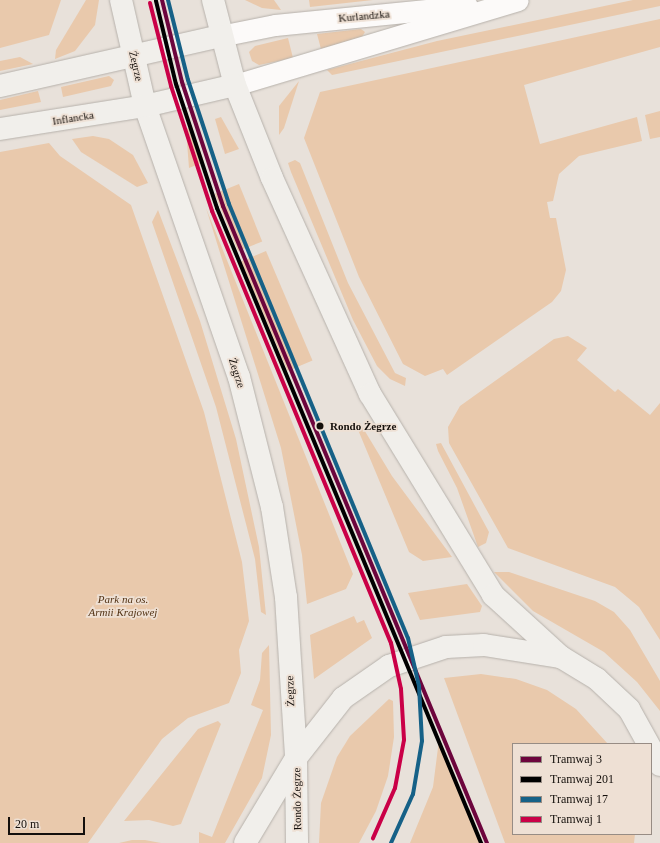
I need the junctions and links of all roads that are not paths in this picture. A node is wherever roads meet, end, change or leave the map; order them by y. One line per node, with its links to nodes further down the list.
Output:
1 (121, 0): 5 (street, Żegrze)
2 (213, 0): 4 (street)
3 (514, 1): 4 (street, Kurlandzka); 6 (street, Kurlandzka)
4 (220, 36): 5 (street); 6 (street)
5 (133, 54): 7 (street); 8 (street, Żegrze)
6 (236, 85): 8 (street, Inflancka); 10 (street)
7 (0, 86)
8 (146, 106): 9 (street, Inflancka); 13 (street, Żegrze)
9 (0, 130)
10 (561, 657): 11 (street, Rondo Żegrze); 13 (street, Rondo Żegrze)
11 (648, 743)
12 (652, 751): 14 (street, Rondo Żegrze)
13 (296, 758): 15 (street); 16 (street, Rondo Żegrze)
14 (660, 765)
15 (245, 843)
16 (297, 843)

